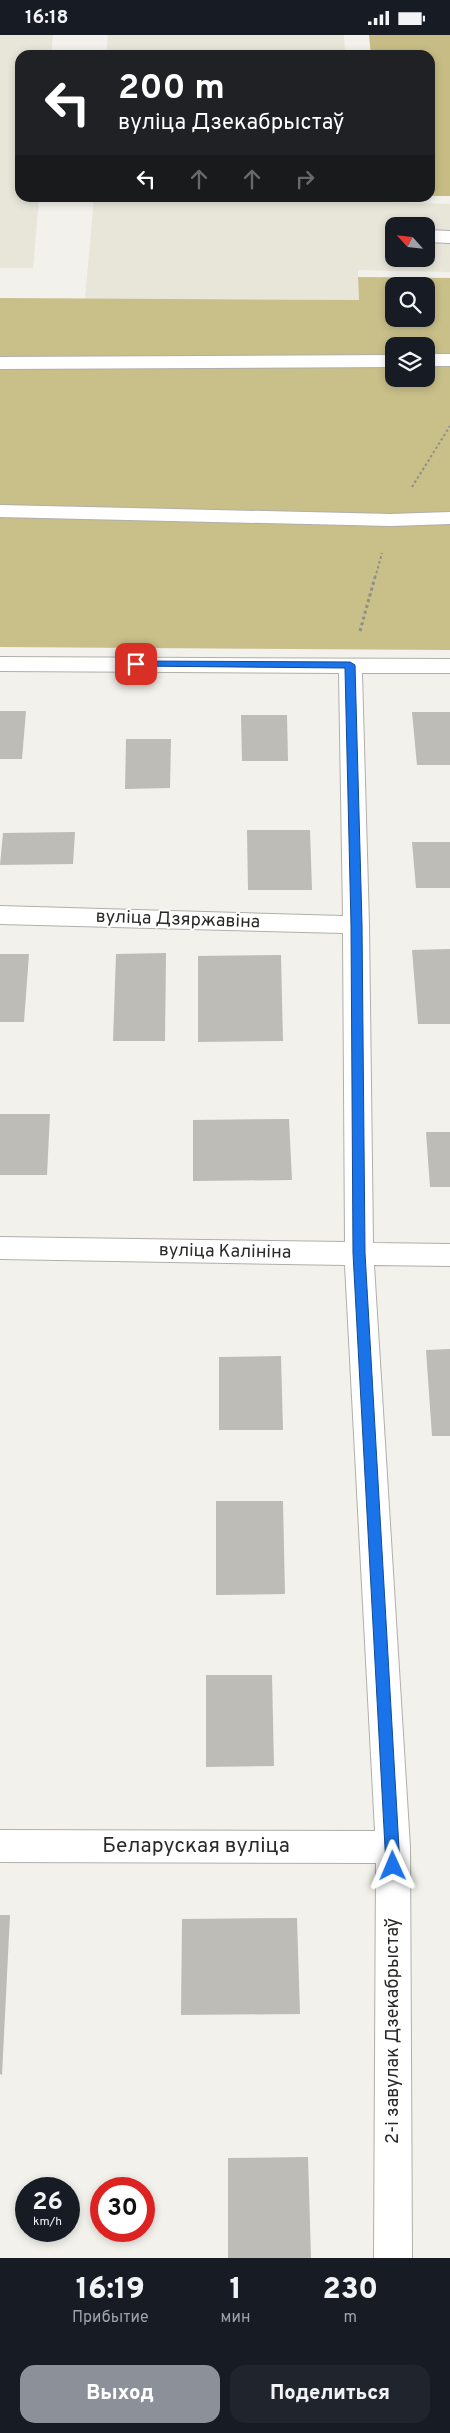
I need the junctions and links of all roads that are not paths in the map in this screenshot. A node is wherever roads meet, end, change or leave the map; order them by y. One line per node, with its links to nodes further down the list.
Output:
1 (435, 236): 2 (street)
2 (450, 237)
3 (450, 360): 5 (street)
4 (385, 361): 6 (street)
5 (435, 361)
6 (0, 363)
7 (0, 511): 8 (street)
8 (450, 518)
9 (0, 664): 10 (street)
10 (350, 665): 11 (street); 13 (street, 2-і завулак Дзекабрыстаў)
11 (450, 666)
12 (0, 915): 13 (street, вуліца Дзяржавіна)
13 (356, 925): 15 (street, 2-і завулак Дзекабрыстаў)
14 (0, 1249): 15 (street, вуліца Калініна)
15 (359, 1253): 16 (street, вуліца Калініна); 18 (street, 2-і завулак Дзекабрыстаў)
16 (450, 1255)
17 (0, 1846): 18 (street, Беларуская вуліца)
18 (393, 1847): 19 (street, 2-і завулак Дзекабрыстаў)
19 (393, 2258)

